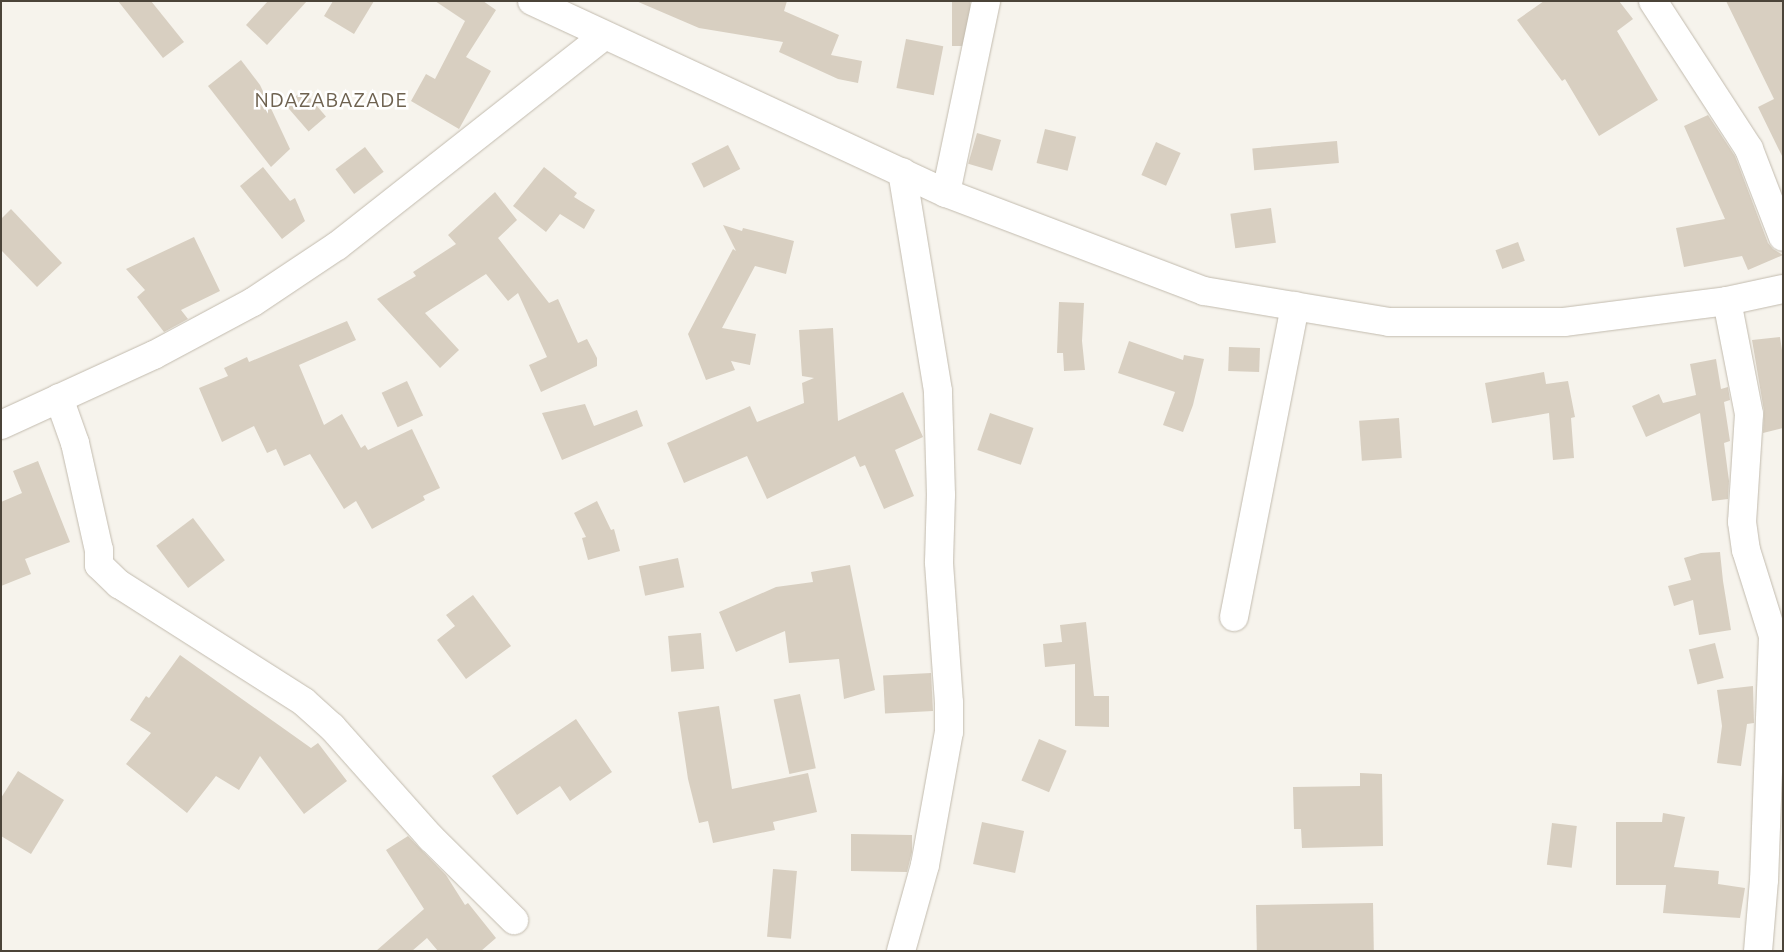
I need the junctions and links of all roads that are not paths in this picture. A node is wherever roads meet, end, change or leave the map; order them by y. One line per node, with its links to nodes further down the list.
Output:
1 (532, 1): 4 (street)
2 (986, 1): 6 (street)
3 (1653, 1): 7 (street)
4 (604, 36): 5 (street); 11 (street)
5 (902, 172): 6 (street); 15 (street)
6 (946, 193): 10 (street)
7 (1783, 236)
8 (1783, 289): 9 (street)
9 (1727, 300): 10 (street); 16 (street)
10 (1295, 306): 13 (street)
11 (59, 398): 12 (street); 14 (street)
12 (1, 425)
13 (1234, 617)
14 (514, 920)
15 (901, 951)
16 (1758, 951)

